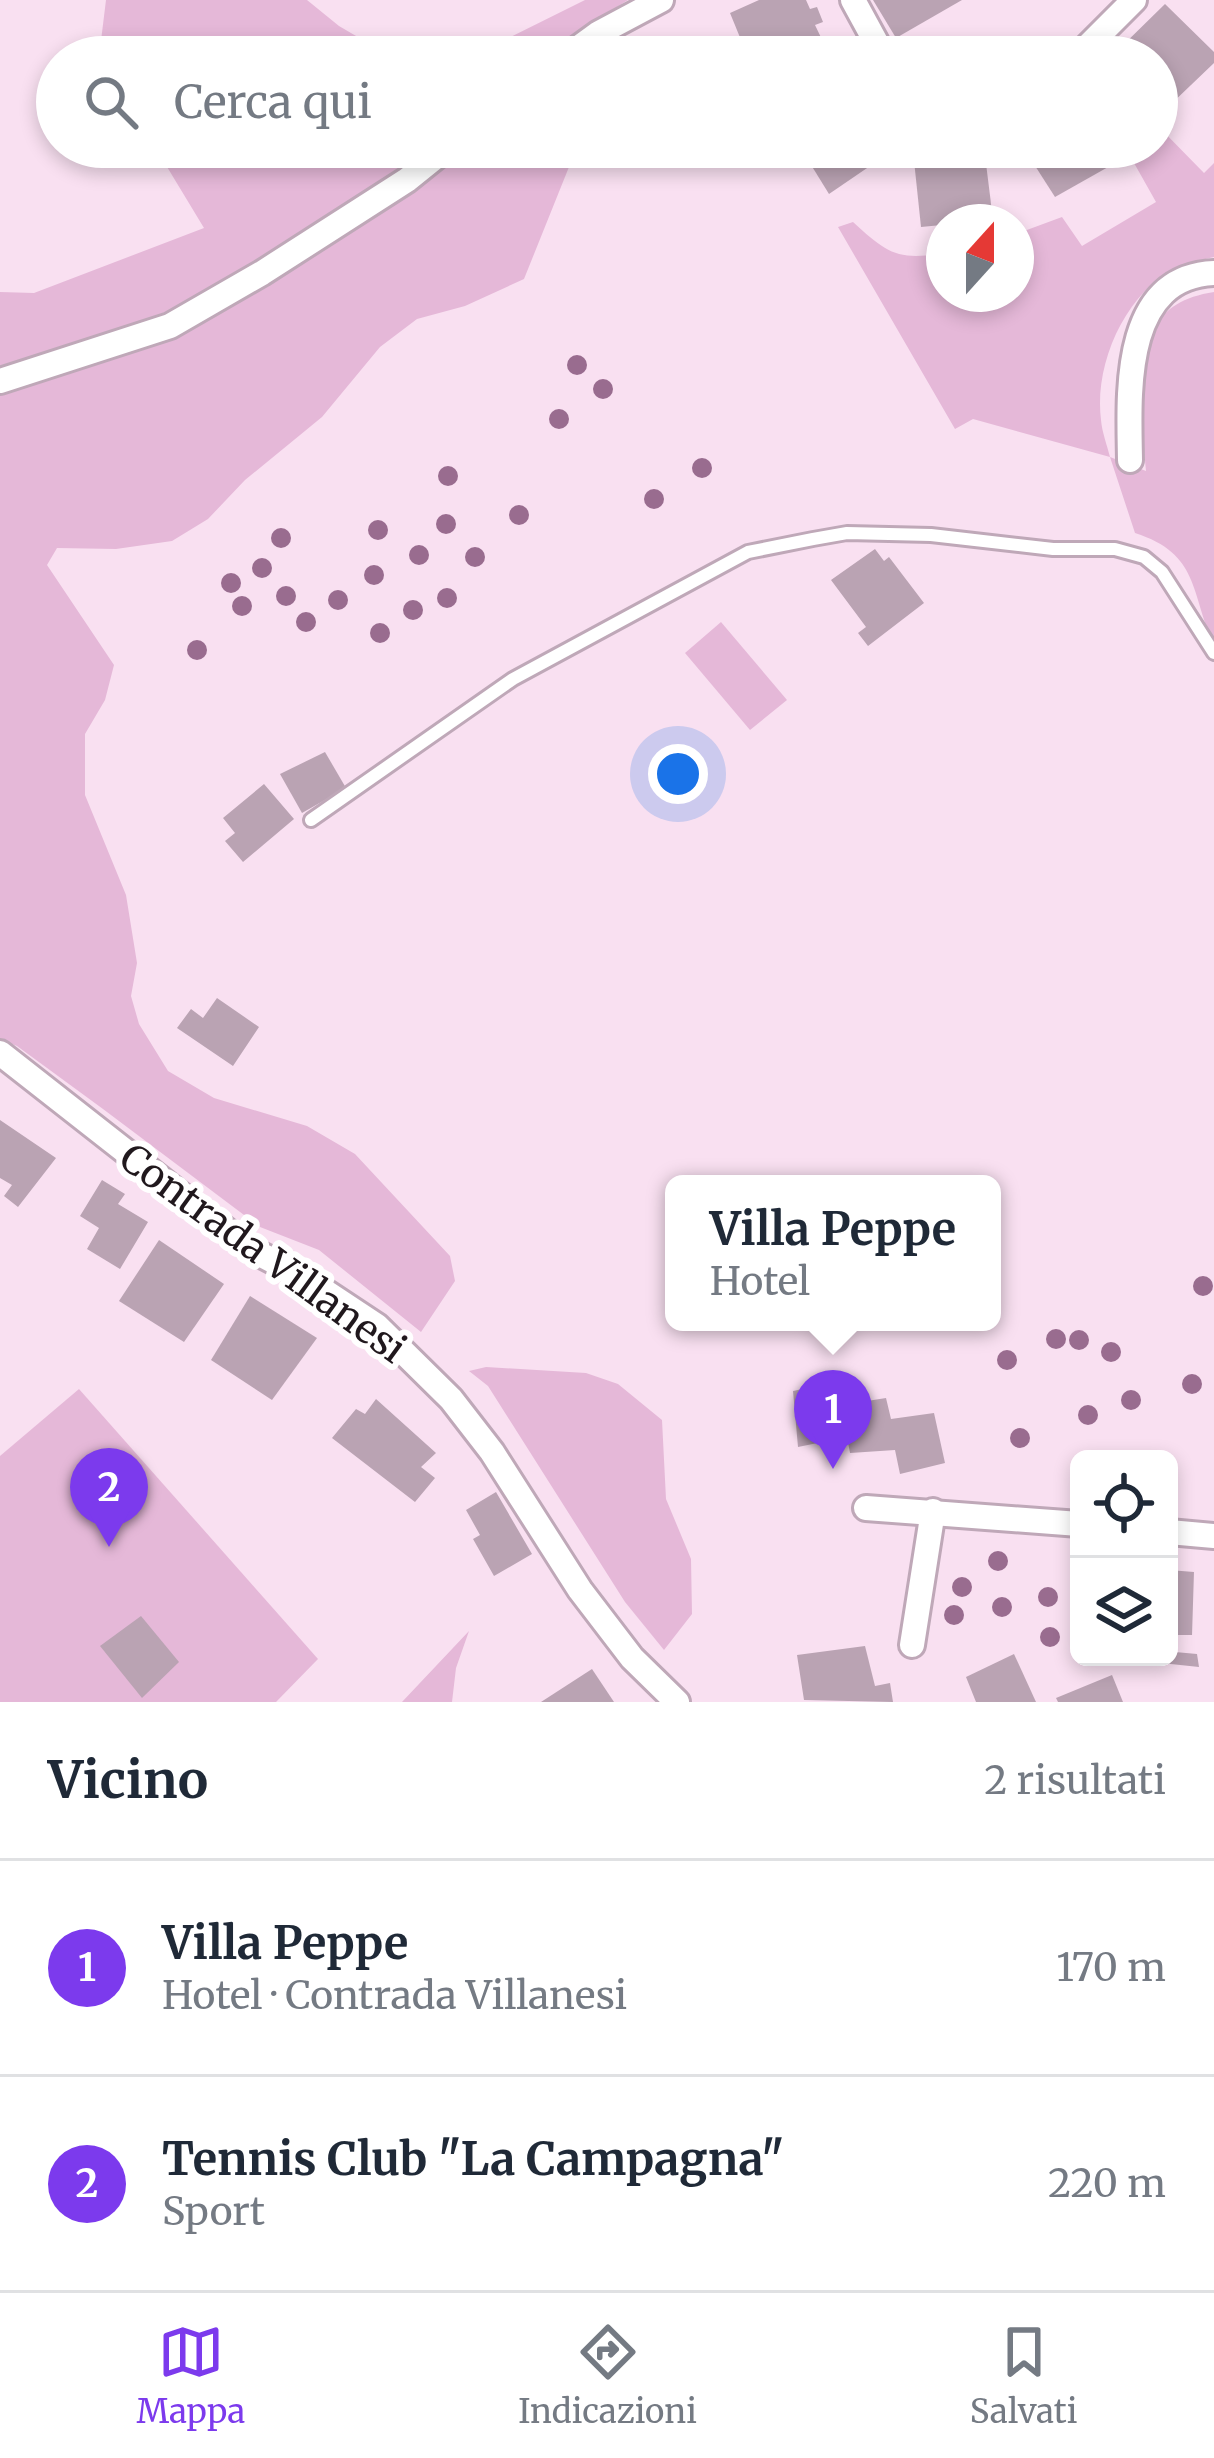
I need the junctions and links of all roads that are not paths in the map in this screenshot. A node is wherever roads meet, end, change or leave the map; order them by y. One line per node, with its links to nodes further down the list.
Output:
1 (662, 0): 4 (street)
2 (853, 0): 5 (street)
3 (1134, 0): 6 (street)
4 (595, 36)
5 (873, 36)
6 (1098, 36)
7 (422, 168): 9 (street)
8 (1214, 273): 10 (street)
9 (0, 381)
10 (1130, 460)
11 (1214, 653): 12 (lane)
12 (311, 820)
13 (0, 1053): 20 (street, Contrada Villanesi)
14 (866, 1508): 15 (street)
15 (933, 1511): 16 (street); 19 (street)
16 (1070, 1523)
17 (1178, 1533): 18 (street)
18 (1214, 1536)
19 (913, 1645)
20 (677, 1702)

